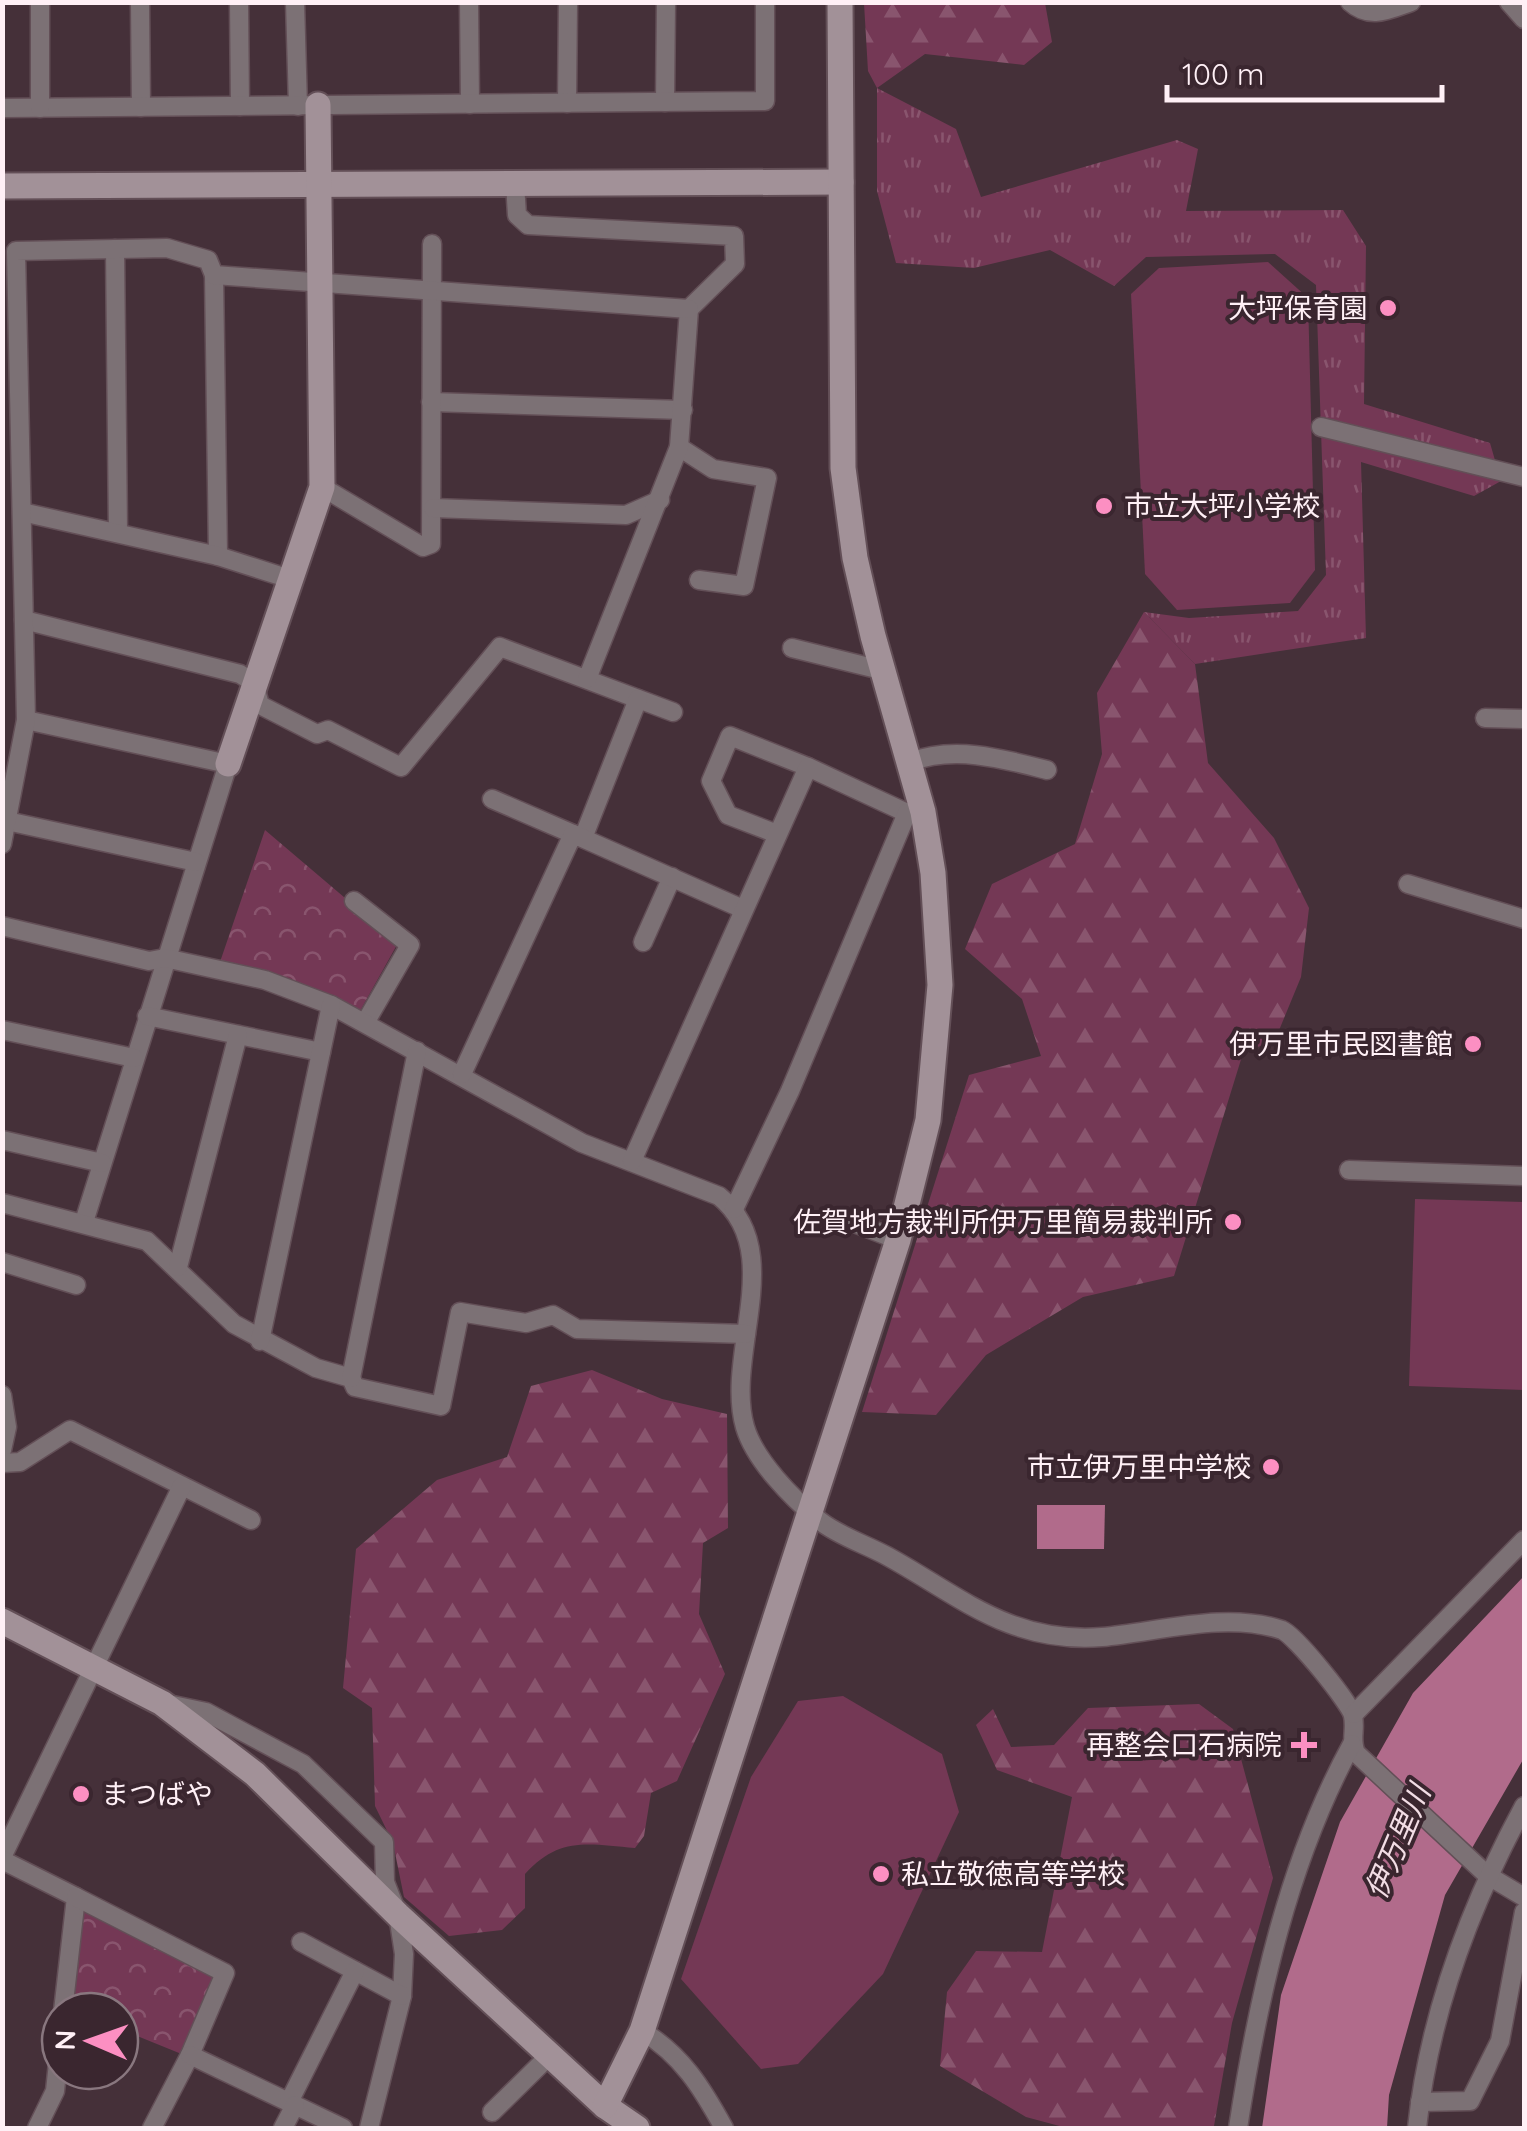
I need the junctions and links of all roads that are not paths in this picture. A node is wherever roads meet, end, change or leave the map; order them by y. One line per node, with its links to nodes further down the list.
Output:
1 (40, 2): 21 (street)
2 (140, 2): 19 (street)
3 (239, 2): 17 (street)
4 (295, 2): 18 (street)
5 (469, 2): 16 (street)
6 (568, 2): 15 (street)
7 (666, 2): 14 (street)
8 (766, 2): 14 (street)
9 (840, 2): 23 (street)
10 (1350, 2): 11 (street)
11 (1411, 2)
12 (1510, 2): 13 (street)
13 (1524, 18)
14 (665, 102): 15 (street)
15 (568, 103): 16 (street)
16 (470, 104): 18 (street)
17 (240, 106): 18 (street); 19 (street)
18 (308, 106): 22 (street)
19 (141, 107): 21 (street)
20 (2, 108): 21 (street)
21 (40, 108)
22 (320, 182): 24 (street); 25 (street); 29 (street)
23 (841, 182): 24 (street); 50 (street)
24 (515, 184): 31 (street)
25 (2, 186)
26 (432, 244): 30 (street)
27 (115, 249): 28 (street); 32 (street); 43 (street)
28 (214, 275): 29 (street); 44 (street)
29 (321, 284): 30 (street); 39 (street)
30 (430, 290): 31 (street); 33 (street)
31 (689, 309): 34 (street)
32 (10, 322): 36 (street)
33 (431, 402): 34 (street); 41 (street)
34 (684, 410): 37 (street)
35 (1321, 427): 38 (street)
36 (11, 438): 42 (street)
37 (678, 446): 40 (street); 46 (street)
38 (1524, 477)
39 (322, 487): 41 (street); 45 (street)
40 (660, 500): 41 (street); 51 (street)
41 (433, 508)
42 (22, 512): 43 (street); 48 (street)
43 (118, 534): 44 (street)
44 (218, 556): 45 (street)
45 (290, 579): 52 (street)
46 (699, 580)
47 (2, 604): 48 (street)
48 (24, 612): 52 (street); 57 (street)
49 (792, 648): 50 (street)
50 (881, 670): 59 (street)
51 (586, 679): 52 (street); 53 (street)
52 (254, 684): 60 (street)
53 (638, 698): 54 (street); 67 (street)
54 (673, 712)
55 (1485, 718): 56 (street)
56 (1524, 719)
57 (26, 720): 58 (street); 60 (street)
58 (11, 755): 65 (street)
59 (911, 762): 62 (street); 64 (street)
60 (228, 764): 69 (street)
61 (808, 767): 64 (street); 66 (street); 66 (street)
62 (1047, 770)
63 (492, 799): 67 (street)
64 (915, 812): 93 (street); 96 (street)
65 (7, 821): 68 (street); 69 (street)
66 (778, 834): 73 (street)
67 (578, 836): 70 (street); 86 (street)
68 (2, 844)
69 (196, 862): 77 (street)
70 (672, 877): 73 (street); 76 (street)
71 (1408, 884): 74 (street)
72 (354, 901): 80 (street)
73 (743, 908): 88 (street)
74 (1524, 919)
75 (2, 926): 77 (street)
76 (643, 942)
77 (165, 958): 78 (street); 79 (street)
78 (331, 1005): 80 (street); 84 (street)
79 (147, 1016): 82 (street); 85 (street)
80 (364, 1023): 83 (street)
81 (2, 1030): 85 (street)
82 (238, 1035): 84 (street); 98 (street)
83 (417, 1051): 86 (street); 102 (street)
84 (321, 1052): 101 (street)
85 (134, 1058): 89 (street)
86 (462, 1074): 88 (street)
87 (2, 1140): 89 (street)
88 (632, 1161): 93 (street)
89 (102, 1163): 95 (street)
90 (1350, 1170): 91 (street)
91 (1524, 1176)
92 (2, 1203): 95 (street)
93 (734, 1209): 100 (street)
94 (839, 1217): 96 (street)
95 (84, 1222): 98 (street)
96 (898, 1240): 107 (street)
97 (2, 1262): 99 (street)
98 (178, 1267): 101 (street)
99 (76, 1286)
100 (746, 1334): 102 (street); 107 (street)
101 (260, 1342): 102 (street)
102 (350, 1378)
103 (2, 1395): 104 (street)
104 (2, 1450)
105 (2, 1463): 106 (street)
106 (182, 1486): 108 (street); 111 (street)
107 (810, 1512): 113 (street); 126 (street)
108 (252, 1520)
109 (1524, 1540): 113 (street)
110 (2, 1621): 111 (street)
111 (97, 1666): 112 (street); 116 (street)
112 (162, 1703): 121 (street); 121 (street)
113 (1354, 1714): 114 (street)
114 (1354, 1749): 117 (street); 141 (street)
115 (1524, 1806): 117 (street)
116 (2, 1858): 118 (street)
117 (1483, 1871): 119 (street); 130 (street)
118 (76, 1897): 124 (street); 127 (street)
119 (1524, 1897)
120 (1524, 1912): 130 (street)
121 (398, 1915): 125 (street); 128 (street)
122 (300, 1942): 123 (street)
123 (355, 1971): 125 (street); 131 (street)
124 (66, 1991)
125 (402, 1996): 138 (street)
126 (642, 2031): 132 (street); 140 (street)
127 (190, 2055): 131 (street); 135 (street)
128 (550, 2055): 132 (street); 133 (street)
129 (55, 2091): 134 (street)
130 (1420, 2102): 142 (street)
131 (292, 2104): 136 (street); 137 (street)
132 (605, 2106): 139 (street)
133 (492, 2112)
134 (36, 2128)
135 (152, 2128)
136 (283, 2128)
137 (343, 2128)
138 (369, 2128)
139 (637, 2128)
140 (724, 2128)
141 (1238, 2128)
142 (1417, 2128)

